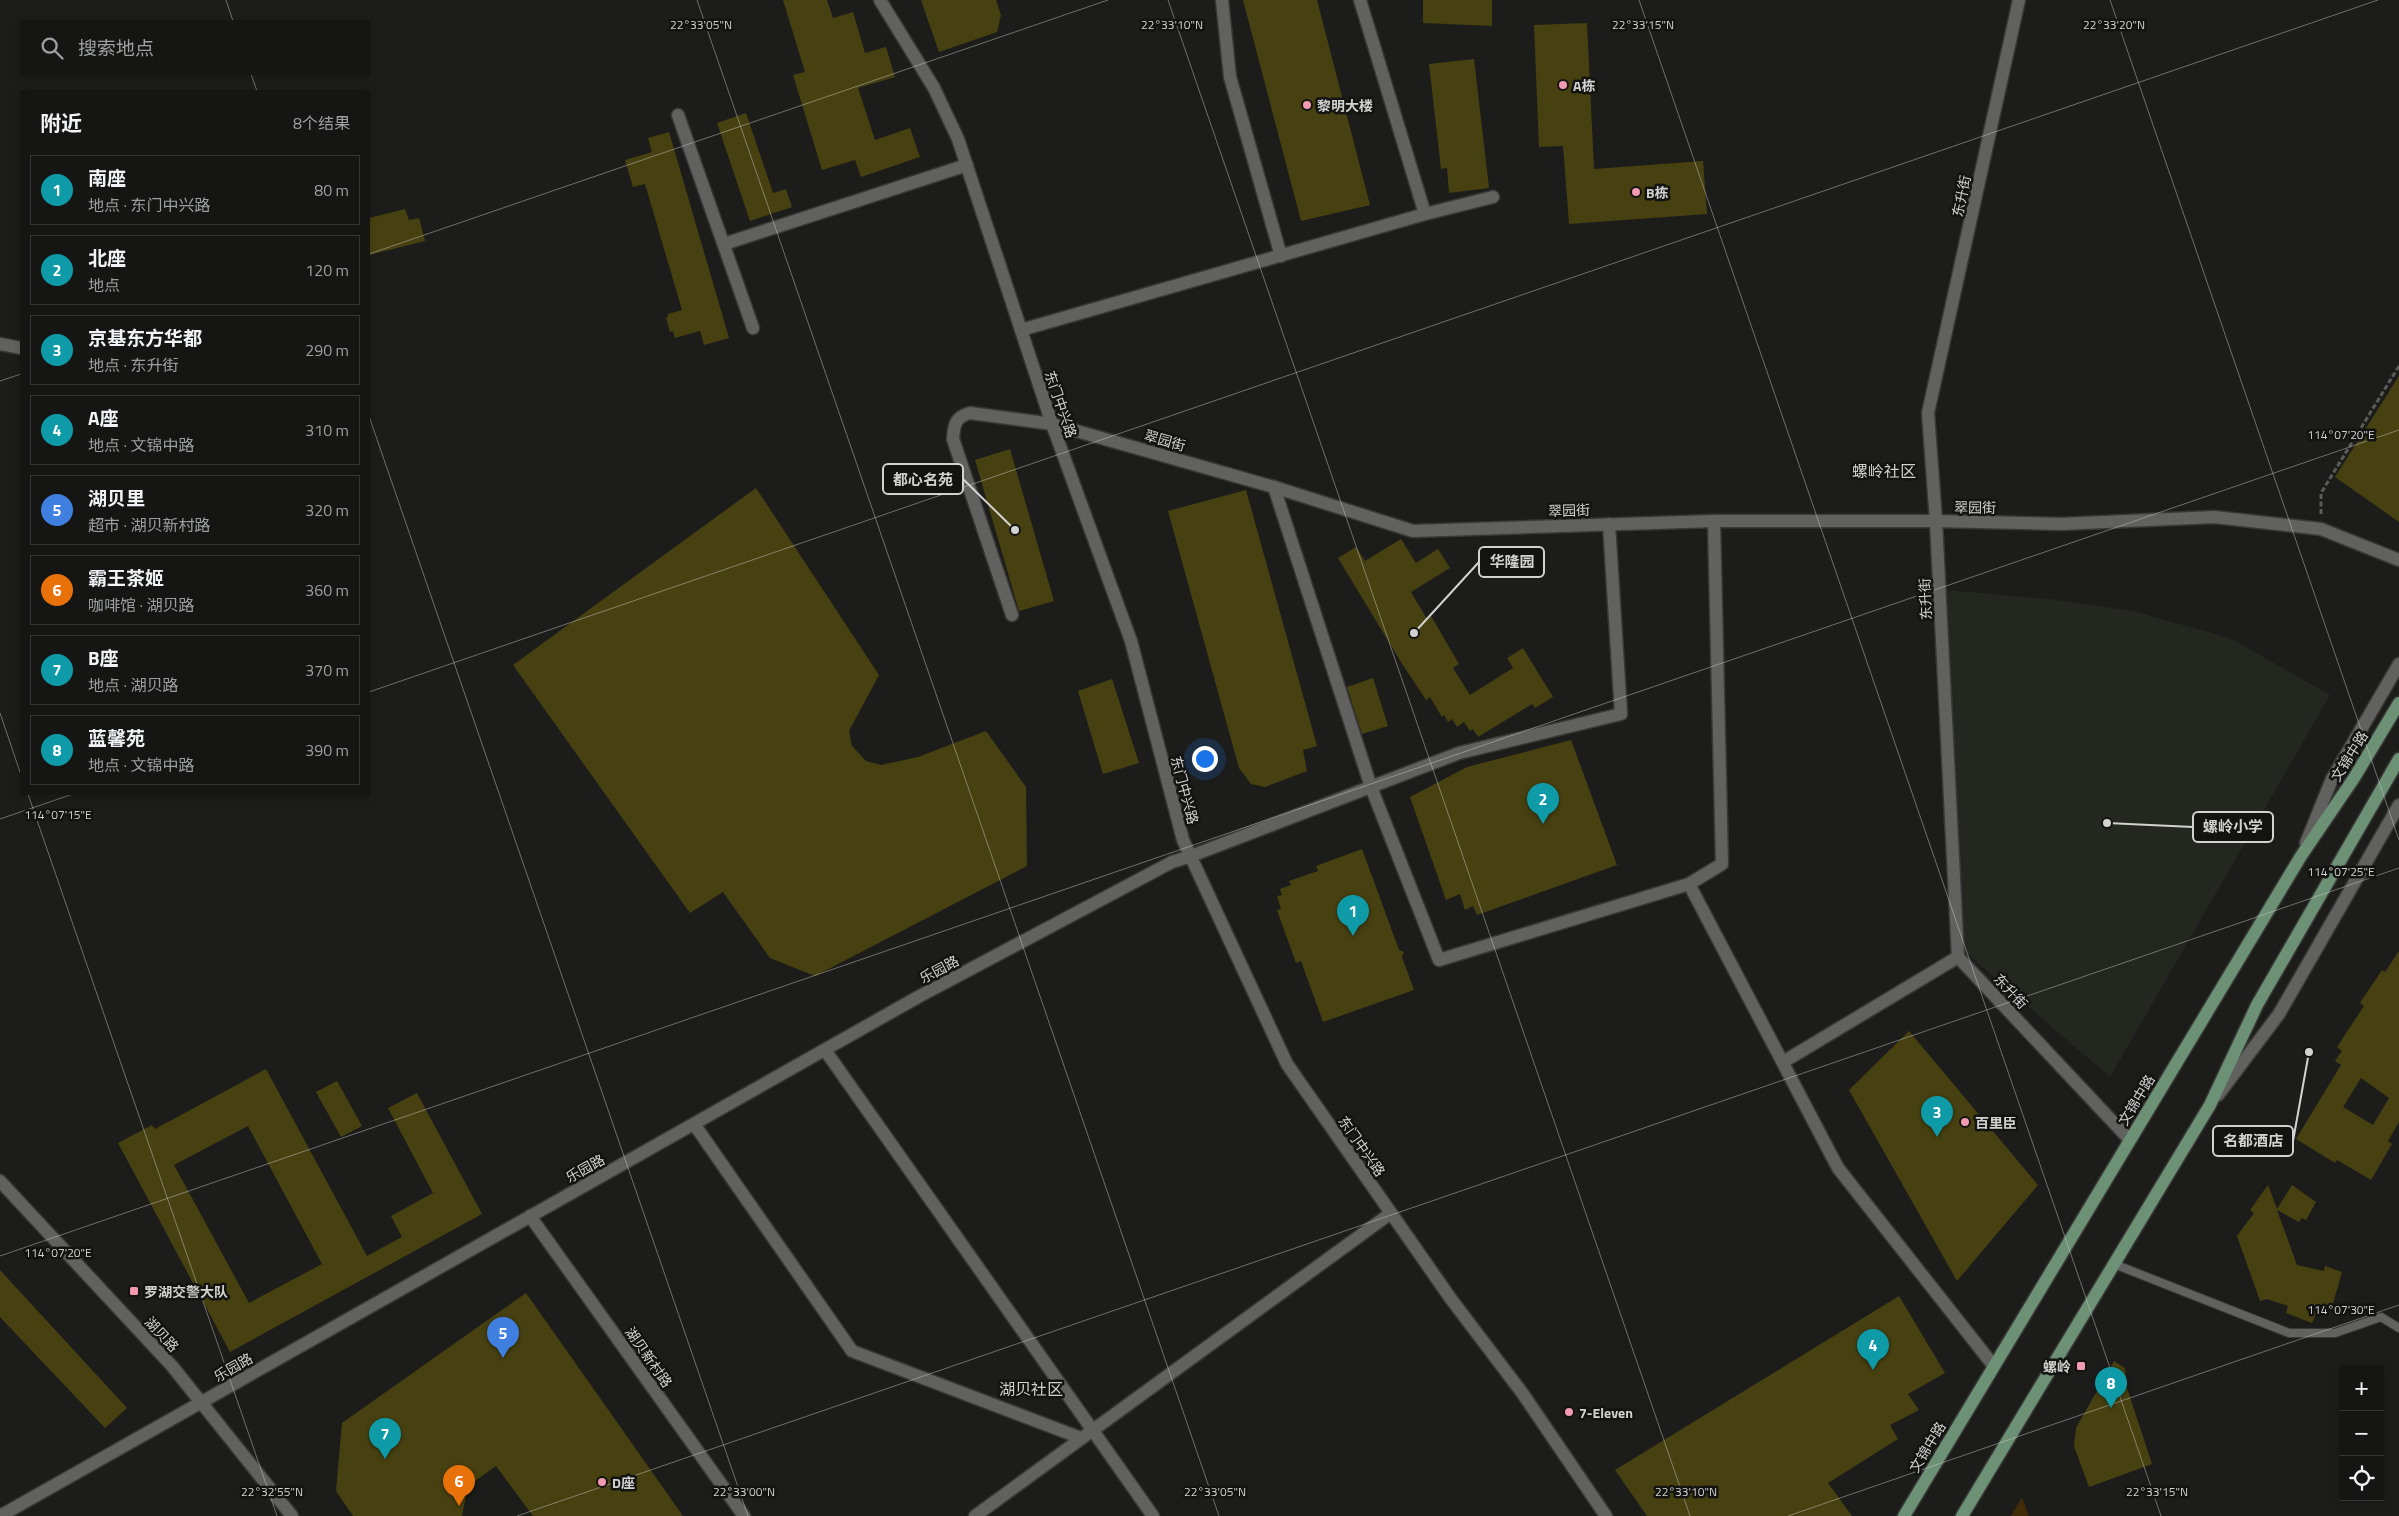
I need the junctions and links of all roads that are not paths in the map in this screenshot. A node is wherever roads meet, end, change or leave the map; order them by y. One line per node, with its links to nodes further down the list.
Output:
1 (880, 0): 6 (street, 东门中兴路)
2 (1222, 0): 10 (street)
3 (1360, 0): 8 (street)
4 (2019, 0): 18 (street, 东升街)
5 (678, 115): 9 (street)
6 (968, 165): 9 (street); 12 (street, 东门中兴路)
7 (1493, 197): 8 (street)
8 (1425, 214): 10 (street)
9 (724, 244): 11 (street)
10 (1280, 256): 12 (street)
11 (753, 328)
12 (1021, 330): 15 (street, 东门中兴路)
13 (0, 344): 14 (street)
14 (20, 348)
15 (1052, 424): 16 (street, 翠园街); 21 (street, 翠园街); 27 (street, 东门中兴路)
16 (1274, 487): 19 (street, 翠园街); 25 (street)
17 (1714, 521): 18 (street, 翠园街); 19 (street, 翠园街); 29 (street)
18 (1936, 521): 20 (street, 翠园街); 30 (street, 东升街)
19 (1609, 524): 25 (street, 乐园路)
20 (2399, 560)
21 (1012, 614)
22 (2399, 664): 28 (street)
23 (2399, 703): 28 (main road, 文锦中路)
24 (2399, 759): 33 (main road)
25 (1372, 787): 27 (street, 乐园路); 29 (street)
26 (2399, 805): 33 (street)
27 (1191, 856): 31 (street, 乐园路); 37 (street, 东门中兴路)
28 (2301, 856): 35 (main road, 文锦中路)
29 (1690, 884): 32 (street)
30 (1958, 957): 32 (street); 35 (street, 东升街)
31 (825, 1050): 34 (street, 乐园路); 43 (street)
32 (1782, 1062): 41 (street)
33 (2210, 1105): 39 (main road)
34 (694, 1124): 38 (street, 乐园路); 44 (street)
35 (2129, 1139): 41 (main road, 文锦中路)
36 (0, 1181): 42 (street, 湖贝路)
37 (1391, 1212): 43 (street); 50 (street, 东门中兴路)
38 (530, 1216): 42 (street, 乐园路); 47 (street, 湖贝新村路)
39 (2114, 1264): 40 (lane); 52 (main road)
40 (2399, 1328)
41 (1993, 1365): 51 (main road, 文锦中路)
42 (202, 1402): 45 (street, 乐园路); 46 (street, 湖贝路)
43 (1092, 1430): 44 (street); 49 (street)
44 (1081, 1438): 48 (street)
45 (0, 1516)
46 (292, 1516)
47 (744, 1516)
48 (975, 1516)
49 (1153, 1516)
50 (1606, 1516)
51 (1904, 1516)
52 (1962, 1516)

